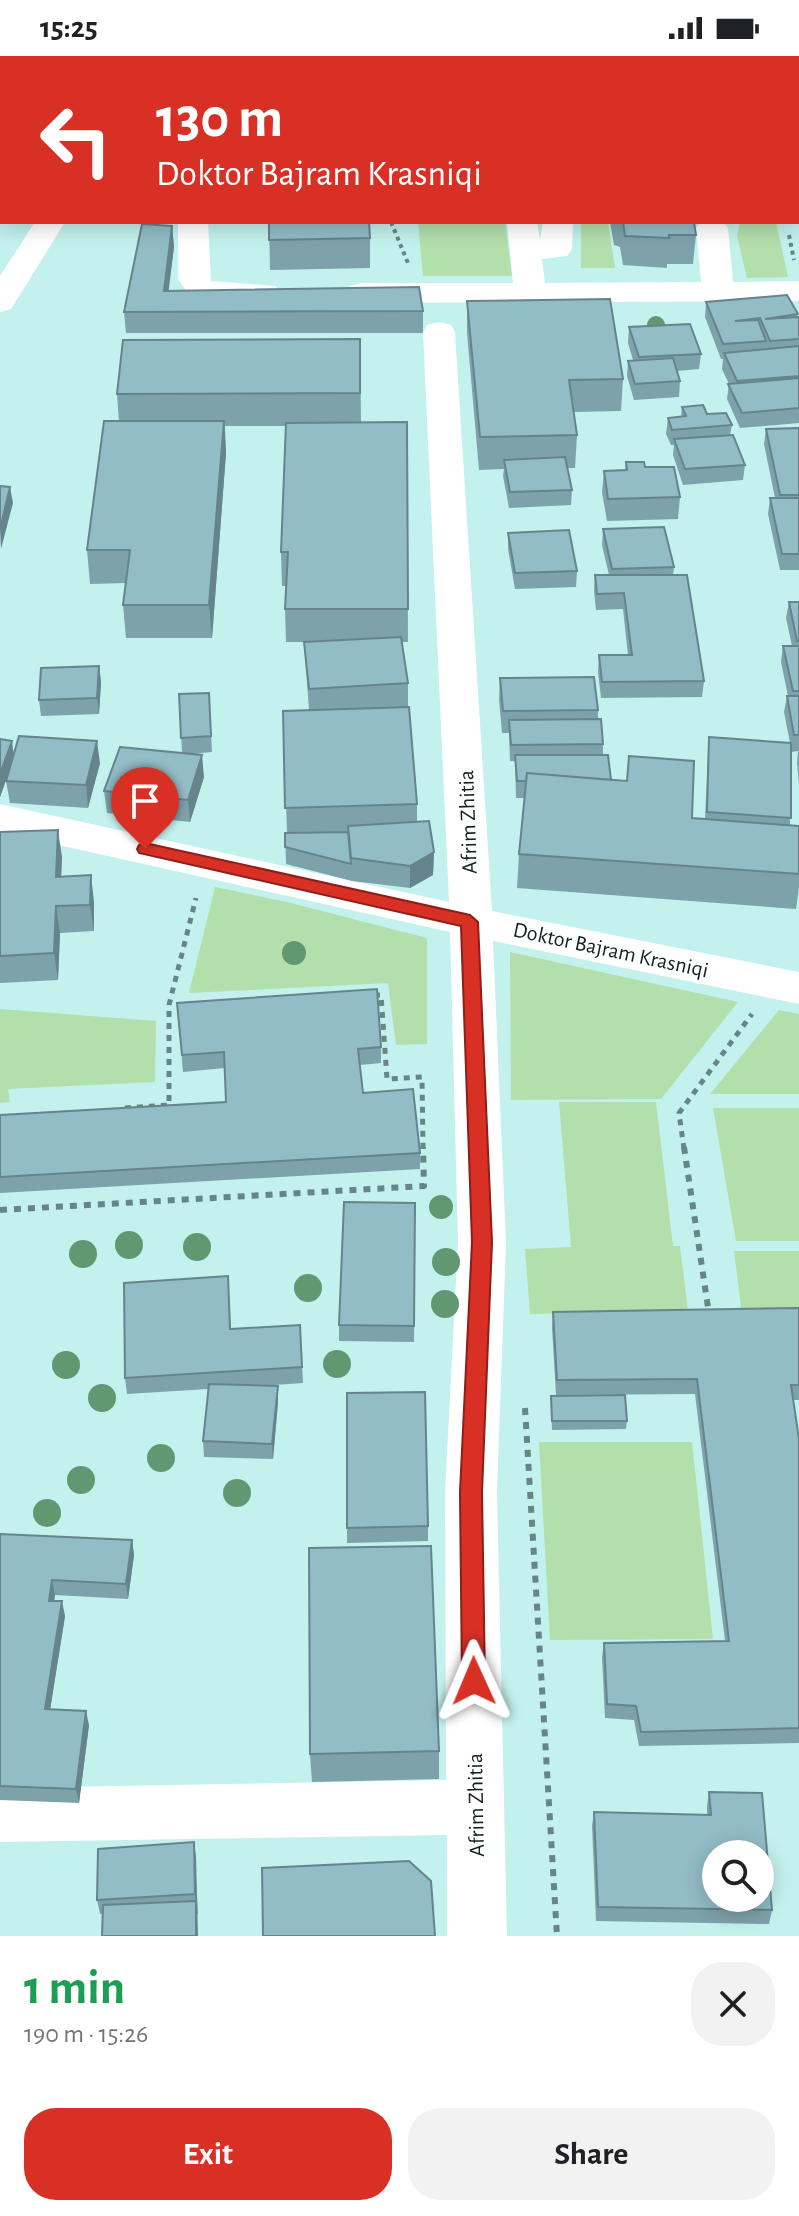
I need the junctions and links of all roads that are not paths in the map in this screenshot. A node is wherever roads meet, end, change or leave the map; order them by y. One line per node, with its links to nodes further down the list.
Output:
1 (49, 224): 11 (street)
2 (193, 224): 8 (street)
3 (558, 224): 5 (street)
4 (712, 228): 7 (street)
5 (524, 236): 10 (street)
6 (797, 279): 7 (street)
7 (718, 292): 10 (street)
8 (288, 293)
9 (334, 293): 12 (street)
10 (530, 293): 12 (street)
11 (1, 297)
12 (430, 313): 14 (street, Afrim Zhitia)
13 (0, 818): 14 (street, Doktor Bajram Krasniqi)
14 (470, 922): 15 (street, Doktor Bajram Krasniqi); 16 (street, Afrim Zhitia)
15 (799, 988)
16 (476, 1807): 17 (street); 18 (street, Afrim Zhitia)
17 (0, 1815)
18 (477, 1936)

